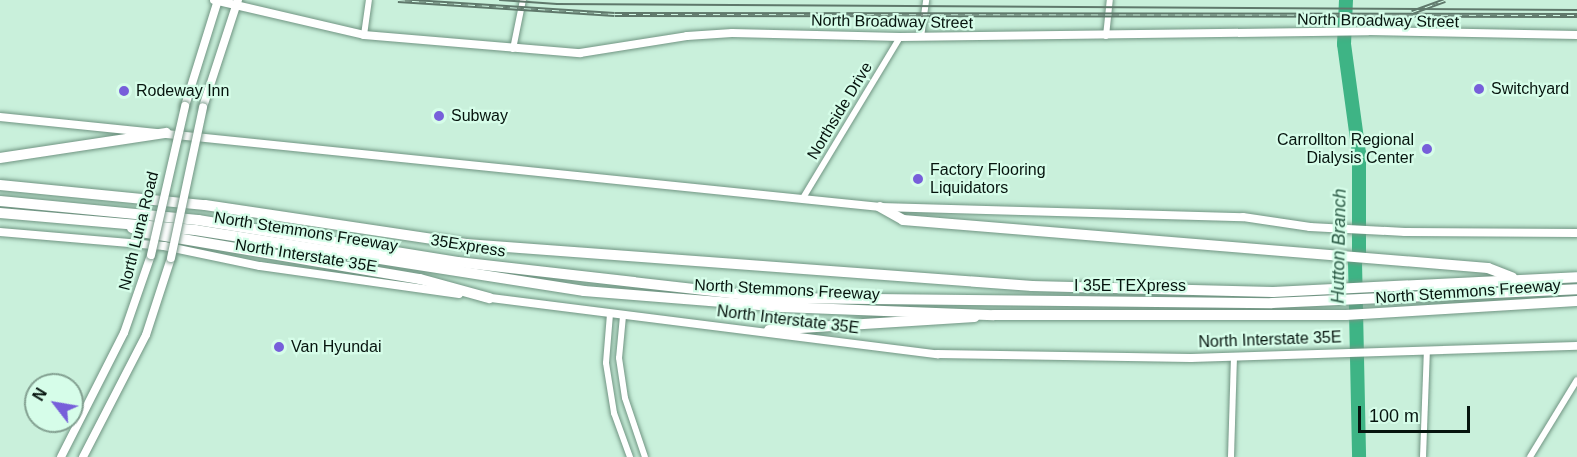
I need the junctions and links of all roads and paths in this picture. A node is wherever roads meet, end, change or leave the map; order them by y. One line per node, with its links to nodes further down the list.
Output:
1 (216, 0): 6 (street, North Broadway Street); 39 (main road, North Luna Road, bridge)
2 (369, 0): 7 (street)
3 (523, 0): 12 (street)
4 (926, 0): 11 (street)
5 (1110, 0): 9 (street)
6 (237, 3): 7 (street, North Broadway Street); 40 (main road, bridge)
7 (364, 35): 12 (street, North Broadway Street)
8 (1577, 35): 9 (street, North Broadway Street)
9 (1106, 36): 11 (street, North Broadway Street)
10 (900, 37): 11 (street, North Broadway Street); 12 (street, North Broadway Street); 17 (street, Northside Drive)
11 (921, 37)
12 (513, 49)
13 (0, 117): 14 (main road)
14 (166, 133): 15 (highway); 17 (main road)
15 (0, 158)
16 (0, 185): 29 (highway, North Stemmons Freeway)
17 (802, 198): 19 (main road)
18 (0, 201): 26 (highway, 35Express)
19 (880, 207): 23 (main road); 25 (highway)
20 (0, 213): 21 (highway, North Stemmons Freeway)
21 (118, 222): 28 (highway); 32 (highway, North Stemmons Freeway)
22 (0, 232): 28 (main road, North Interstate 35E)
23 (1577, 233)
24 (1577, 277): 25 (highway, North Stemmons Freeway)
25 (1515, 278): 29 (highway, North Stemmons Freeway)
26 (683, 288): 29 (highway, I 35E TEXpress)
27 (1577, 289): 29 (highway, I 35E TEXpress)
28 (489, 298): 31 (main road, North Interstate 35E)
29 (1272, 298)
30 (1577, 301): 32 (highway, North Stemmons Freeway)
31 (610, 314): 33 (main road, North Interstate 35E); 41 (street)
32 (994, 315): 34 (highway)
33 (623, 316): 34 (main road, North Interstate 35E); 42 (street)
34 (769, 330): 37 (main road, North Interstate 35E)
35 (1577, 346): 36 (main road, North Interstate 35E)
36 (1426, 350): 37 (main road, North Interstate 35E); 44 (street)
37 (1234, 357): 43 (street)
38 (1577, 380): 45 (street)
39 (61, 457)
40 (83, 457)
41 (630, 457)
42 (645, 457)
43 (1231, 457)
44 (1423, 457)
45 (1530, 457)

